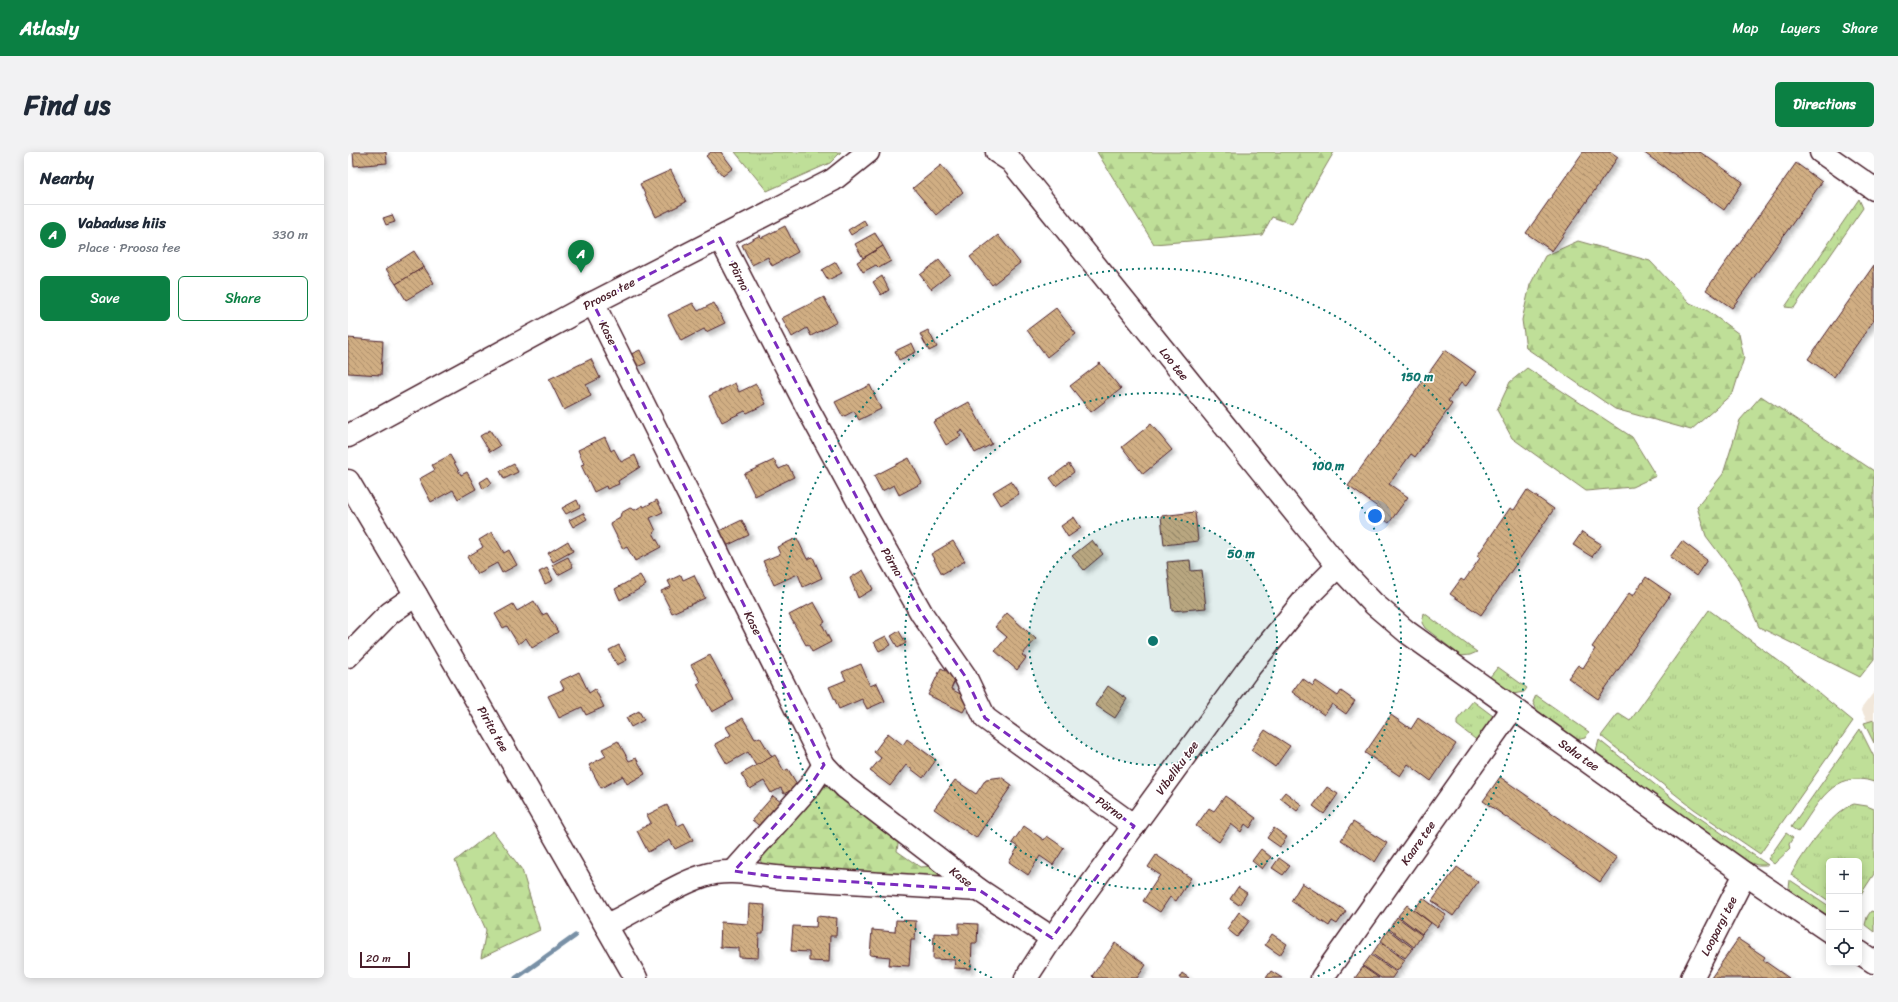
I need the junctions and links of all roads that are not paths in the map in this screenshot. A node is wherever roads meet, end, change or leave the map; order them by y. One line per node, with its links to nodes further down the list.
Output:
1 (868, 152): 5 (street, Proosa tee)
2 (1821, 152): 4 (street)
3 (1005, 155): 9 (street, Loo tee)
4 (1874, 189)
5 (720, 238): 6 (street, Proosa tee); 14 (street, Pärna)
6 (592, 303): 7 (street, Proosa tee); 13 (street, Kase)
7 (348, 436)
8 (348, 482): 10 (street, Pirita tee)
9 (1338, 566): 12 (street, Saha tee); 14 (street, Vibeliku tee)
10 (416, 594): 11 (street); 18 (street, Pirita tee)
11 (348, 656)
12 (1513, 708): 16 (street, Saha tee); 25 (street, Kaare tee)
13 (824, 765): 15 (street); 17 (street, Kase)
14 (1134, 826): 20 (street, Vibeliku tee)
15 (734, 871): 17 (street, Kase); 18 (street, Kase)
16 (1745, 874): 19 (street, Saha tee); 26 (street, Loopargi tee)
17 (979, 890): 20 (street, Kase)
18 (606, 925): 23 (street, Pirita tee)
19 (1828, 930)
20 (1052, 938): 24 (street, Vibeliku tee)
21 (1862, 954): 22 (street)
22 (1874, 962)
23 (636, 978)
24 (1026, 978)
25 (1322, 978)
26 (1692, 978)

